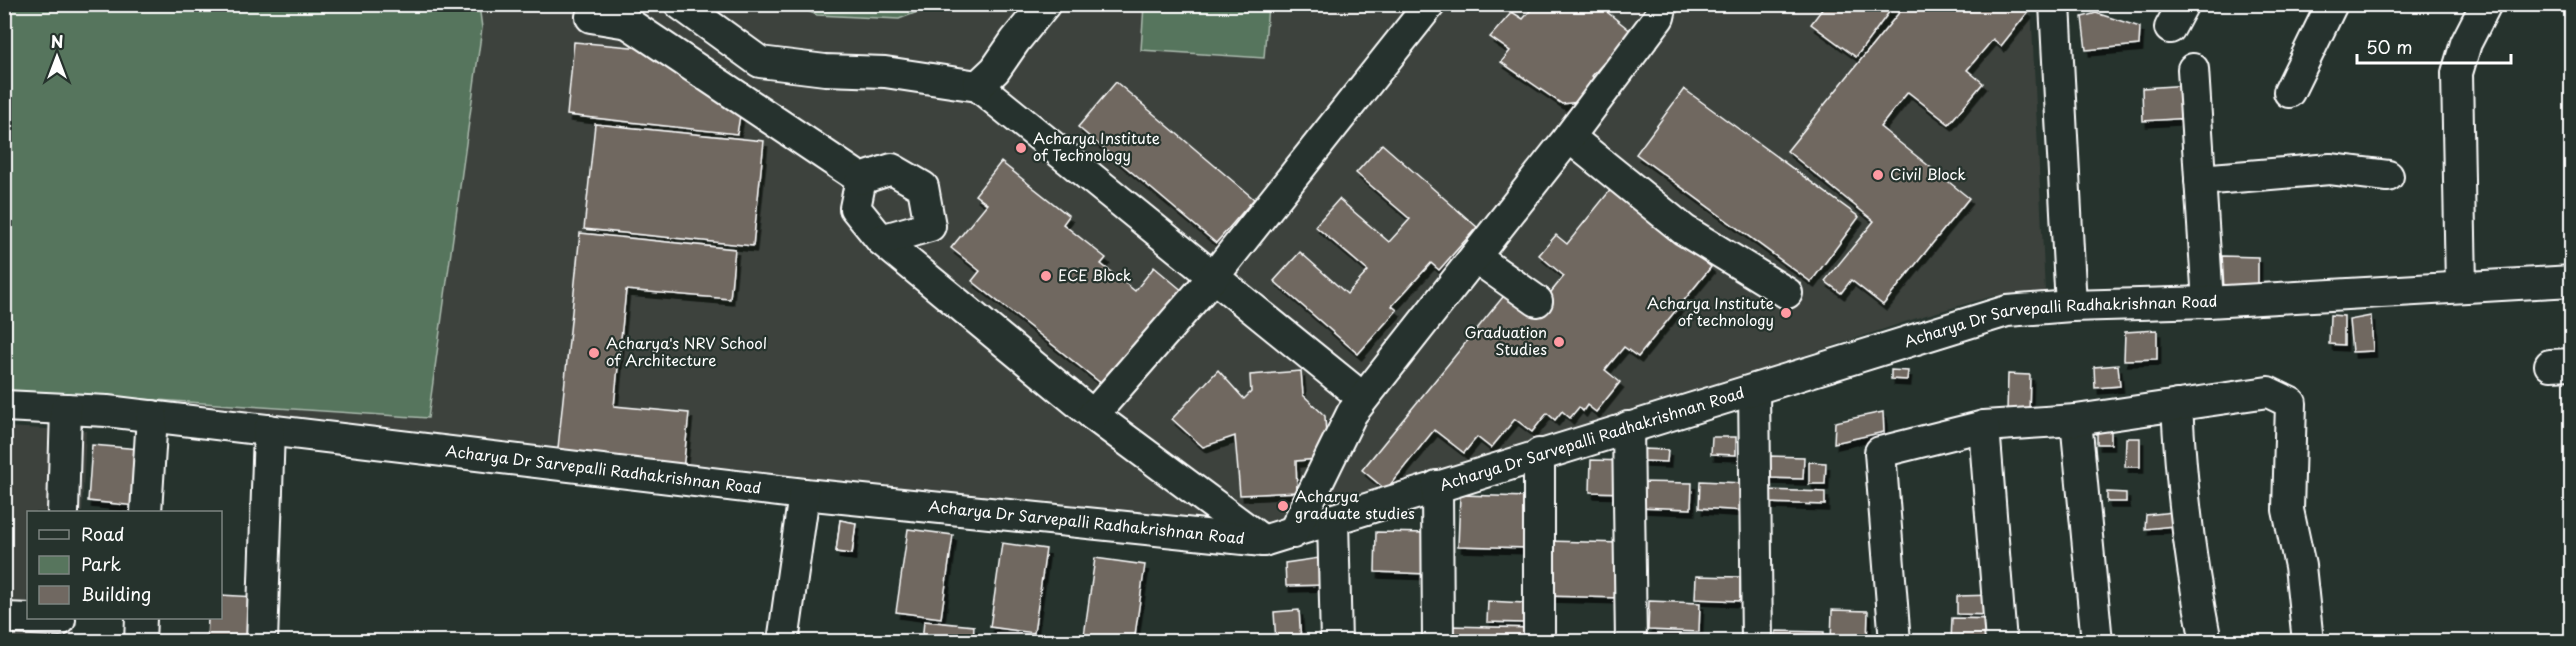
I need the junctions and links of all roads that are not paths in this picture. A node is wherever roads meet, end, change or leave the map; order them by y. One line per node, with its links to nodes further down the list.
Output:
1 (680, 4): 10 (street)
2 (1045, 4): 10 (street)
3 (1430, 4): 18 (street)
4 (1662, 4): 12 (street)
5 (2055, 4): 24 (street)
6 (2332, 4): 11 (street)
7 (2486, 4): 20 (street)
8 (591, 17): 14 (street)
9 (2193, 69): 15 (street)
10 (978, 86): 18 (street)
11 (2289, 92)
12 (1569, 137): 17 (street); 21 (street)
13 (2388, 176): 15 (street)
14 (861, 179): 16 (street); 16 (street)
15 (2200, 180): 23 (street)
16 (881, 240): 30 (street)
17 (1475, 257): 22 (street); 26 (street)
18 (1214, 276): 26 (street); 30 (street)
19 (2571, 280): 20 (street, Acharya Dr Sarvepalli Radhakrishnan Road)
20 (2461, 287): 23 (street, Acharya Dr Sarvepalli Radhakrishnan Road)
21 (1787, 293)
22 (1538, 301)
23 (2208, 302): 24 (street, Acharya Dr Sarvepalli Radhakrishnan Road)
24 (2072, 306): 25 (street, Acharya Dr Sarvepalli Radhakrishnan Road)
25 (1754, 390): 34 (street, Acharya Dr Sarvepalli Radhakrishnan Road); 54 (street)
26 (1363, 398): 42 (street)
27 (2177, 405): 32 (street); 58 (street); 59 (street)
28 (4, 406): 29 (street, Acharya Dr Sarvepalli Radhakrishnan Road)
29 (66, 409): 31 (street, Acharya Dr Sarvepalli Radhakrishnan Road); 39 (street)
30 (1093, 415): 43 (street)
31 (152, 416): 35 (street, Acharya Dr Sarvepalli Radhakrishnan Road); 40 (street)
32 (2076, 420): 33 (street); 57 (street)
33 (1984, 426): 55 (street); 56 (street)
34 (1629, 427): 36 (street, Acharya Dr Sarvepalli Radhakrishnan Road); 53 (street)
35 (269, 430): 38 (street, Acharya Dr Sarvepalli Radhakrishnan Road); 48 (street)
36 (1539, 454): 37 (street, Acharya Dr Sarvepalli Radhakrishnan Road); 52 (street)
37 (1437, 486): 41 (street, Acharya Dr Sarvepalli Radhakrishnan Road); 51 (street)
38 (804, 494): 43 (street, Acharya Dr Sarvepalli Radhakrishnan Road); 49 (street)
39 (63, 511)
40 (146, 511)
41 (1333, 520): 42 (street, Acharya Dr Sarvepalli Radhakrishnan Road); 50 (street)
42 (1293, 533): 43 (street, Acharya Dr Sarvepalli Radhakrishnan Road)
43 (1263, 542)
44 (4, 618): 46 (street)
45 (141, 619): 47 (street)
46 (60, 626)
47 (140, 642)
48 (262, 642)
49 (783, 642)
50 (1336, 642)
51 (1438, 642)
52 (1539, 642)
53 (1631, 642)
54 (1757, 642)
55 (1895, 642)
56 (2001, 642)
57 (2097, 642)
58 (2206, 642)
59 (2308, 642)

